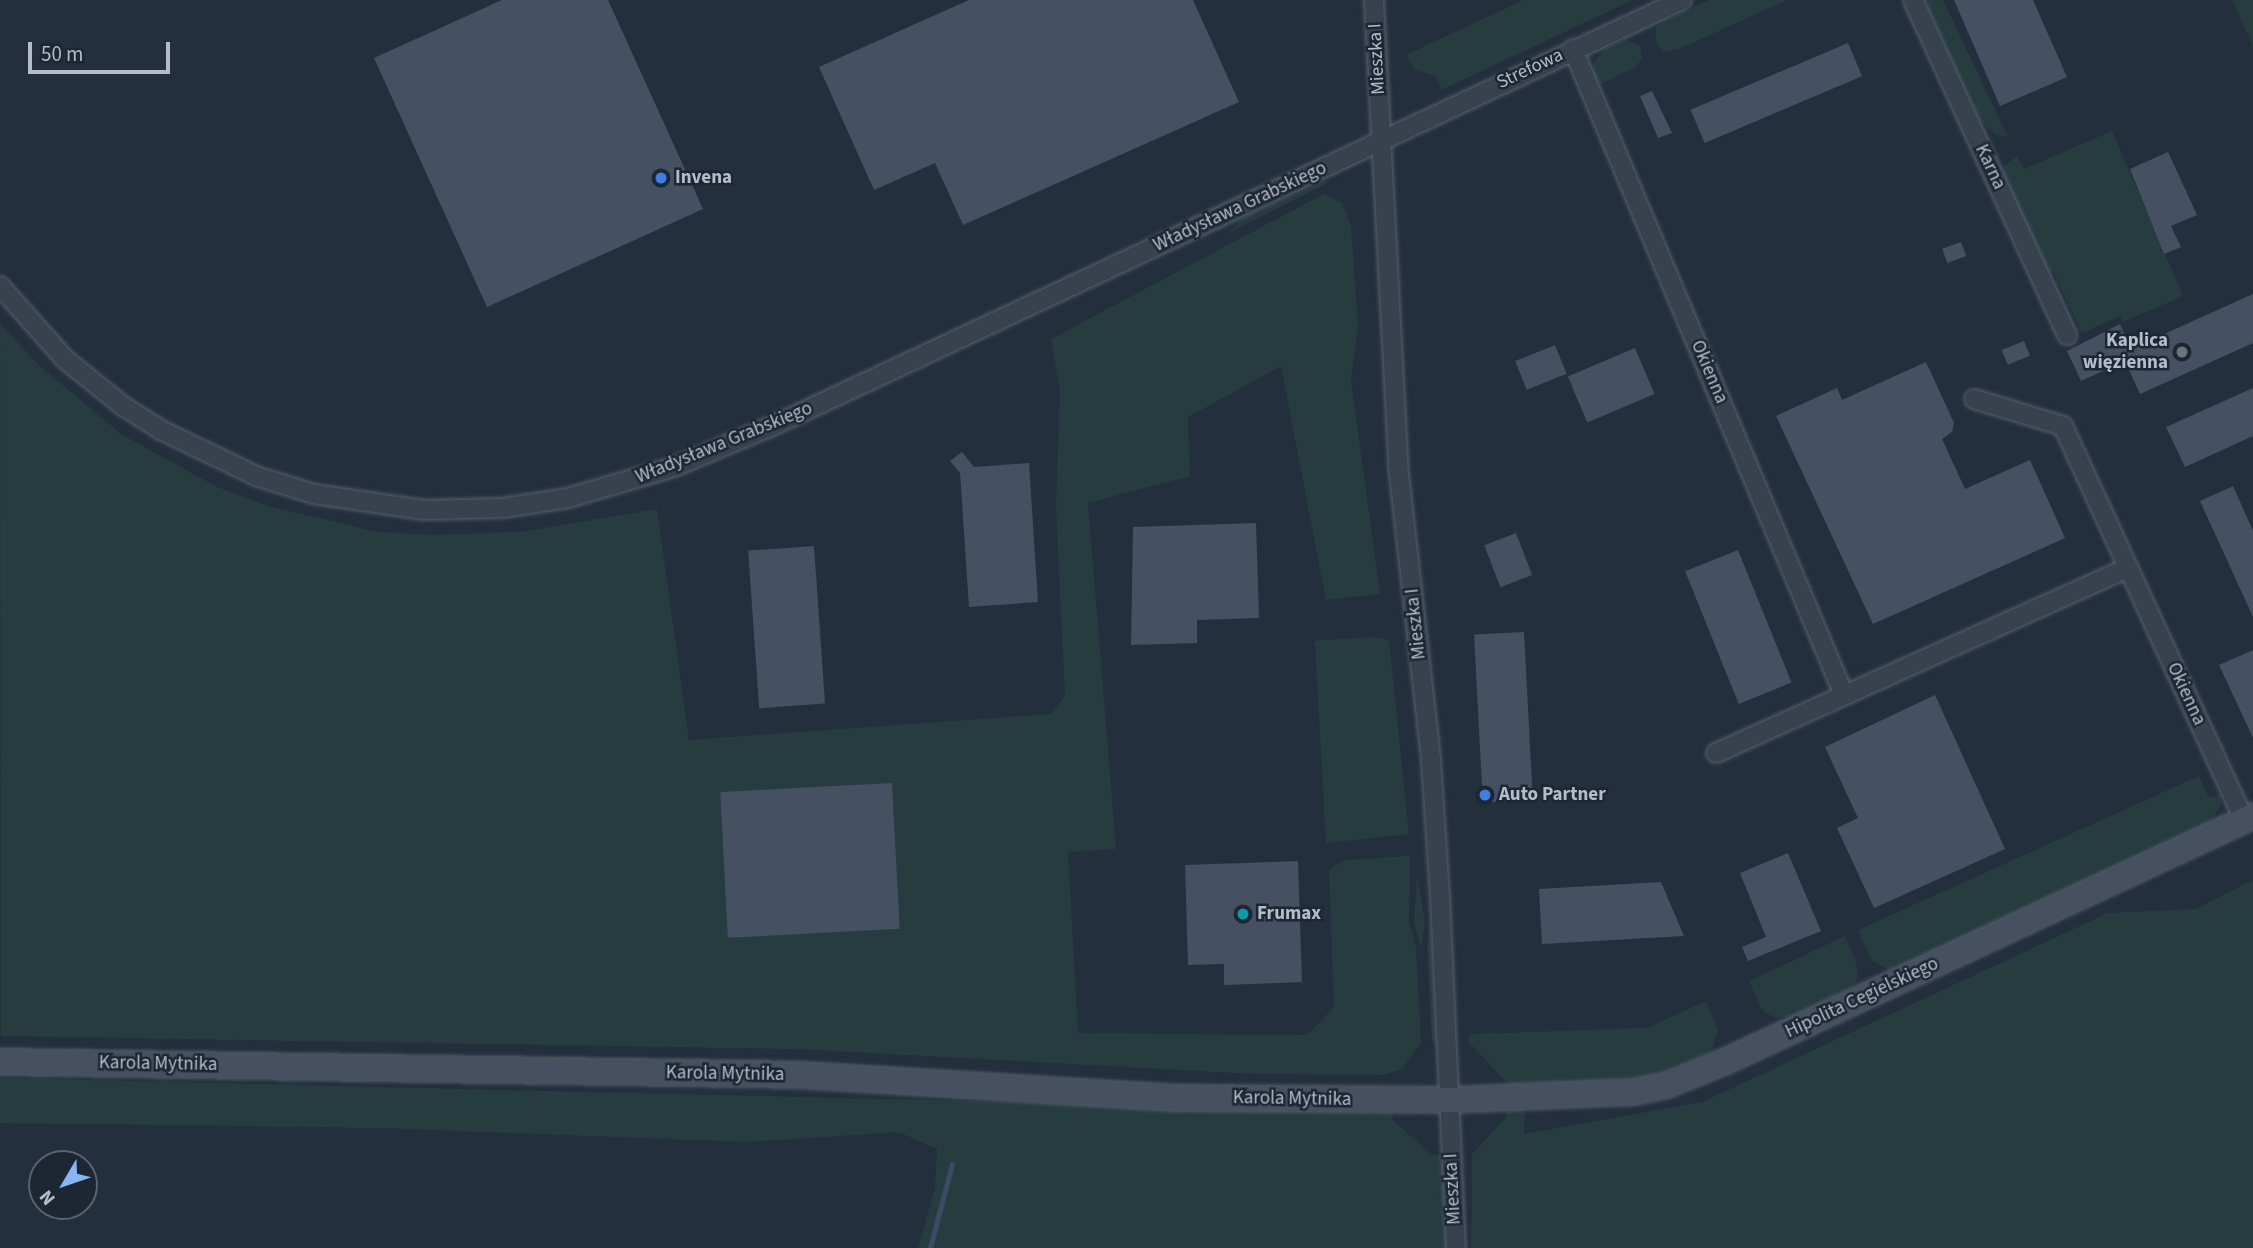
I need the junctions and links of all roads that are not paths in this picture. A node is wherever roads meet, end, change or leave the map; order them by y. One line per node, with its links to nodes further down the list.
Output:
1 (1374, 0): 5 (street, Mieszka I)
2 (1682, 0): 4 (street, Strefowa)
3 (1913, 0): 7 (street, Karna)
4 (1573, 49): 5 (street, Strefowa); 10 (street, Okienna)
5 (1380, 141): 6 (street, Władysława Grabskiego); 14 (street, Mieszka I)
6 (0, 286)
7 (2067, 334)
8 (1974, 399): 9 (street, Okienna)
9 (2128, 568): 10 (street); 12 (street, Okienna)
10 (1844, 695): 11 (street)
11 (1716, 752)
12 (2248, 818): 14 (street, Hipolita Cegielskiego)
13 (0, 1062): 14 (street, Karola Mytnika)
14 (1450, 1100): 15 (street, Mieszka I)
15 (1456, 1248)

